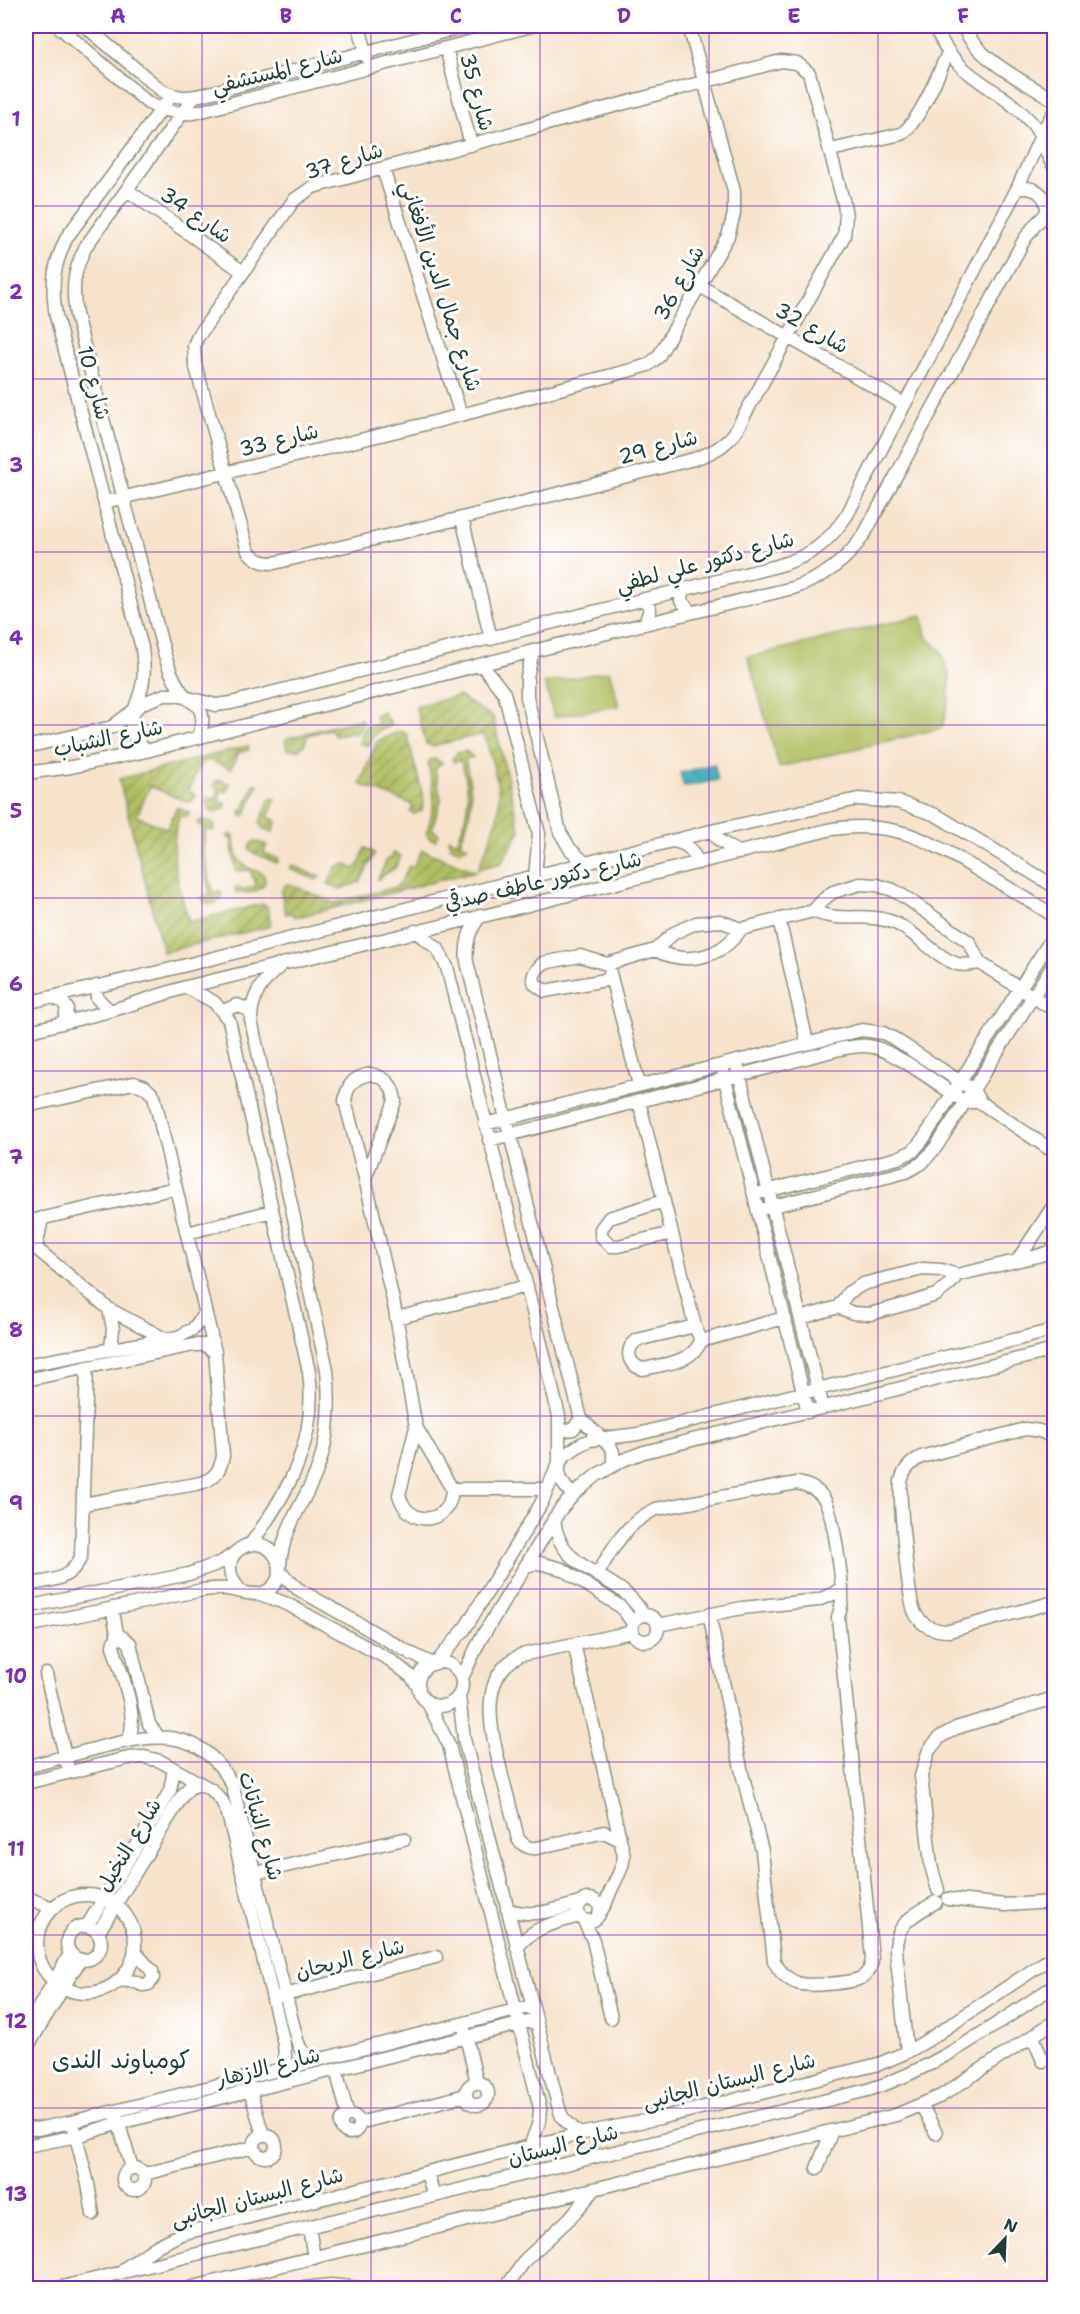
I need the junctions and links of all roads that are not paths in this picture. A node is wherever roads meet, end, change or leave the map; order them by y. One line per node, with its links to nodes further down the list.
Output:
1 (58, 26): 17 (street, شارع المستشفي)
2 (85, 26): 14 (street)
3 (359, 26): 10 (street)
4 (466, 26): 10 (street, شارع المستشفي)
5 (531, 26): 9 (street, شارع المستشفي)
6 (689, 26): 13 (street, شارع 36)
7 (935, 26): 11 (street)
8 (963, 26): 16 (street)
9 (446, 48): 12 (street, شارع المستشفي); 21 (street, شارع 35)
10 (366, 51): 12 (street); 15 (street, شارع المستشفي)
11 (948, 53): 20 (street); 22 (street)
12 (370, 67): 19 (street, شارع المستشفي)
13 (705, 83): 21 (street, شارع 37); 22 (street, شارع 29); 32 (street, شارع 36)
14 (171, 96): 15 (street, شارع المستشفي); 17 (street, شارع 10)
15 (194, 97): 19 (street, شارع 10)
16 (1054, 100)
17 (161, 110): 19 (street, شارع المستشفي); 24 (street, شارع 10)
18 (1054, 112): 20 (street, شارع دكتور علي لطفي)
19 (182, 114): 26 (street, شارع 10)
20 (1042, 135): 23 (street); 27 (street, شارع دكتور علي لطفي)
21 (471, 145): 25 (street, شارع 37)
22 (831, 150): 33 (street, شارع 29)
23 (1054, 166)
24 (117, 169): 26 (street, شارع 34); 28 (street, شارع 10)
25 (383, 169): 31 (street, شارع 37); 35 (street, شارع جمال الدين الأفغاني)
26 (130, 185): 29 (street, شارع 10); 31 (street, شارع 34)
27 (1017, 189): 30 (street); 34 (street, شارع دكتور علي لطفي)
28 (99, 193): 29 (street); 38 (street, شارع 10)
29 (116, 205): 37 (street, شارع 10)
30 (1051, 209): 42 (street, شارع دكتور علي لطفي)
31 (243, 272): 36 (street, شارع 37)
32 (700, 286): 33 (street, شارع 32); 35 (street, شارع 36)
33 (789, 337): 34 (street, شارع 32); 39 (street, شارع 29)
34 (904, 404): 40 (street, شارع دكتور علي لطفي)
35 (461, 415): 36 (street, شارع 33)
36 (224, 473): 37 (street, شارع 33); 39 (street, شارع 29)
37 (124, 498): 38 (street, شارع 33); 47 (street, شارع 10)
38 (105, 502): 48 (street, شارع 10)
39 (462, 518): 44 (street)
40 (682, 589): 41 (street, شارع دكتور علي لطفي); 42 (street)
41 (642, 599): 43 (street); 44 (street, شارع دكتور علي لطفي)
42 (693, 612): 43 (street, شارع دكتور علي لطفي)
43 (645, 624): 45 (street, شارع دكتور علي لطفي)
44 (491, 639): 47 (street, شارع دكتور علي لطفي)
45 (533, 651): 46 (street, شارع دكتور علي لطفي); 56 (street)
46 (482, 665): 49 (street, شارع دكتور علي لطفي); 58 (street)
47 (187, 699): 48 (street, شارع الشباب); 49 (street)
48 (135, 711): 50 (street, شارع الشباب); 51 (street)
49 (198, 738): 51 (street, شارع الشباب)
50 (26, 747)
51 (146, 751): 52 (street, شارع الشباب)
52 (26, 773)
53 (711, 831): 54 (street, شارع دكتور عاطف صدقي); 55 (street); 59 (street, شارع دكتور عاطف صدقي)
54 (672, 841): 56 (street, شارع دكتور عاطف صدقي); 57 (street)
55 (739, 853): 57 (street, شارع دكتور عاطف صدقي); 62 (street, شارع دكتور عاطف صدقي)
56 (584, 862): 58 (street, شارع دكتور عاطف صدقي)
57 (698, 863): 61 (street, شارع دكتور عاطف صدقي)
58 (535, 876): 75 (street, شارع دكتور عاطف صدقي)
59 (1054, 886)
60 (813, 911): 63 (street); 70 (street); 70 (street)
61 (481, 915): 65 (street, شارع دكتور عاطف صدقي); 68 (street)
62 (1054, 916)
63 (779, 919): 64 (street); 87 (street)
64 (741, 929): 67 (street); 67 (street)
65 (415, 932): 69 (street); 73 (street, شارع دكتور عاطف صدقي)
66 (1054, 935): 77 (street)
67 (655, 950): 71 (street)
68 (466, 952): 69 (street); 100 (street)
69 (443, 957): 101 (street)
70 (980, 963): 77 (street)
71 (608, 964): 74 (street); 74 (street)
72 (1054, 964): 78 (street)
73 (281, 965): 76 (street, شارع دكتور عاطف صدقي); 84 (street)
74 (611, 979): 93 (street)
75 (96, 986): 79 (street, شارع دكتور عاطف صدقي); 82 (street)
76 (186, 987): 82 (street, شارع دكتور عاطف صدقي); 83 (street)
77 (1020, 988): 78 (street); 92 (street)
78 (1033, 997): 81 (street); 94 (street)
79 (54, 998): 80 (street, شارع دكتور عاطف صدقي); 85 (street)
80 (26, 1003)
81 (1054, 1010)
82 (110, 1011): 85 (street, شارع دكتور عاطف صدقي)
83 (223, 1011): 84 (street); 113 (street)
84 (251, 1011): 159 (street)
85 (64, 1022): 86 (street, شارع دكتور عاطف صدقي)
86 (26, 1032)
87 (807, 1042): 88 (street); 92 (street)
88 (735, 1060): 89 (street); 90 (street)
89 (722, 1064): 91 (street); 93 (street)
90 (739, 1075): 91 (street); 95 (street); 107 (street)
91 (725, 1079): 96 (street); 108 (street)
92 (960, 1082): 94 (street); 95 (street)
93 (639, 1085): 100 (street)
94 (973, 1090): 97 (street); 98 (street)
95 (952, 1094): 97 (street); 107 (street)
96 (639, 1101): 102 (street); 109 (street)
97 (965, 1102): 98 (street); 111 (street)
98 (980, 1102): 104 (street)
99 (26, 1106): 106 (street)
100 (506, 1119): 101 (street); 102 (street)
101 (485, 1124): 103 (street)
102 (510, 1134): 103 (street); 143 (street)
103 (489, 1140): 122 (street)
104 (1054, 1152)
105 (365, 1178): 105 (street); 126 (street)
106 (176, 1188): 114 (street); 116 (street)
107 (768, 1191): 108 (street); 111 (street)
108 (754, 1194): 112 (street)
109 (664, 1201): 117 (street); 117 (street)
110 (1054, 1205): 120 (street)
111 (772, 1206): 112 (street); 128 (street)
112 (758, 1210): 127 (street)
113 (272, 1211): 116 (street); 155 (street)
114 (42, 1218): 115 (street); 118 (street)
115 (26, 1222)
116 (187, 1233): 125 (street)
117 (672, 1233): 129 (street)
118 (31, 1244): 124 (street)
119 (1054, 1248): 120 (street)
120 (1018, 1258): 121 (street)
121 (957, 1275): 123 (street); 123 (street)
122 (526, 1286): 126 (street); 145 (street)
123 (838, 1307): 128 (street)
124 (109, 1309): 131 (street); 133 (street)
125 (205, 1313): 131 (street); 135 (street)
126 (396, 1318): 144 (street)
127 (784, 1318): 132 (street); 140 (street)
128 (801, 1318): 139 (street)
129 (695, 1326): 132 (street); 132 (street)
130 (1054, 1330): 139 (street)
131 (175, 1341): 133 (street); 135 (street); 137 (street)
132 (701, 1341)
133 (111, 1349): 136 (street)
134 (1054, 1350): 141 (street)
135 (215, 1352): 153 (street)
136 (26, 1365)
137 (87, 1367): 138 (street); 153 (street)
138 (26, 1380)
139 (819, 1389): 140 (street); 141 (street)
140 (803, 1393): 142 (street); 146 (street)
141 (823, 1408): 142 (street)
142 (808, 1412): 149 (street)
143 (581, 1419): 145 (street); 146 (street)
144 (416, 1427): 150 (street); 150 (street)
145 (560, 1431): 148 (street)
146 (600, 1438): 148 (street); 149 (street)
147 (1054, 1440): 167 (street)
148 (558, 1465): 151 (street); 152 (street)
149 (613, 1465): 152 (street)
150 (452, 1489): 151 (street)
151 (547, 1489): 177 (street)
152 (575, 1493): 154 (street)
153 (83, 1504): 162 (street)
154 (554, 1518): 157 (street); 158 (street)
155 (250, 1545): 156 (street); 159 (street)
156 (236, 1552): 164 (street); 168 (street)
157 (525, 1566): 161 (street); 179 (street)
158 (583, 1566): 160 (street); 161 (street)
159 (280, 1568): 165 (street); 177 (street)
160 (597, 1575): 163 (street); 172 (street)
161 (576, 1578): 172 (street)
162 (26, 1585)
163 (842, 1587): 166 (street); 171 (street)
164 (240, 1590): 165 (street); 169 (street)
165 (260, 1594): 180 (street)
166 (818, 1600): 170 (street); 171 (street)
167 (1054, 1602)
168 (26, 1607)
169 (112, 1608): 174 (street); 175 (street)
170 (709, 1614): 171 (street); 173 (street)
171 (838, 1617)
172 (636, 1623): 173 (street); 173 (street); 176 (street)
173 (658, 1625)
174 (26, 1626)
175 (118, 1638): 184 (street); 185 (street)
176 (574, 1644): 192 (street); 193 (street)
177 (434, 1663): 179 (street); 180 (street)
178 (46, 1674): 186 (street)
179 (462, 1678): 181 (street)
180 (419, 1689): 183 (street)
181 (459, 1696): 183 (street); 204 (street)
182 (1054, 1698): 198 (street)
183 (428, 1703): 221 (street)
184 (158, 1736): 185 (street, شارع النباتات); 196 (street, شارع النباتات)
185 (128, 1741): 186 (street, شارع النباتات)
186 (65, 1757): 187 (street, شارع النباتات); 189 (street)
187 (26, 1767)
188 (174, 1769): 189 (street, شارع النباتات); 191 (street, شارع النباتات); 199 (street, شارع النخيل)
189 (69, 1772): 190 (street, شارع النباتات)
190 (26, 1783)
191 (199, 1784): 196 (street, شارع النباتات); 199 (street, شارع النخيل)
192 (615, 1816): 193 (street); 195 (street)
193 (604, 1833): 195 (street)
194 (404, 1839): 196 (street)
195 (620, 1840): 197 (street)
196 (249, 1875): 219 (street, شارع النباتات)
197 (611, 1891): 200 (street); 205 (street)
198 (941, 1897): 201 (street); 231 (street)
199 (110, 1901): 203 (street); 208 (street, شارع النخيل); 212 (street)
200 (585, 1901): 204 (street); 205 (street); 206 (street)
201 (1054, 1902)
202 (26, 1903): 203 (street)
203 (52, 1908): 209 (street)
204 (507, 1909): 211 (street)
205 (599, 1914): 206 (street); 210 (street)
206 (581, 1918): 210 (street); 211 (street)
207 (26, 1919): 209 (street)
208 (92, 1930): 214 (street); 214 (street)
209 (37, 1936): 217 (street)
210 (593, 1940): 222 (street)
211 (517, 1947): 220 (street)
212 (135, 1952): 216 (street); 216 (street)
213 (1054, 1956): 231 (street, شارع البستان الجانبى)
214 (75, 1957): 217 (street)
215 (436, 1957): 219 (street, شارع الريحان)
216 (120, 1980): 217 (street)
217 (59, 1985): 227 (street); 230 (street)
218 (1054, 1986): 251 (street, شارع البستان)
219 (279, 1996): 232 (street, شارع النباتات); 234 (street, شارع النباتات)
220 (532, 2006): 221 (street, شارع الازهار); 223 (street)
221 (516, 2010): 225 (street, شارع الازهار); 226 (street)
222 (611, 2018)
223 (536, 2020): 226 (street, شارع الازهار); 248 (street)
224 (1054, 2022): 228 (street)
225 (463, 2023): 229 (street); 232 (street, شارع الازهار)
226 (519, 2024): 229 (street, شارع الازهار); 254 (street)
227 (26, 2029)
228 (1033, 2037): 233 (street); 240 (street)
229 (466, 2038): 235 (street, شارع الازهار); 237 (street)
230 (26, 2049)
231 (907, 2052): 242 (street, شارع البستان الجانبى)
232 (312, 2061): 234 (street, شارع الازهار)
233 (1043, 2061)
234 (286, 2068): 236 (street, شارع الازهار)
235 (336, 2070): 238 (street, شارع الازهار); 239 (street)
236 (247, 2077): 238 (street); 241 (street, شارع الازهار)
237 (477, 2083): 239 (street); 239 (street)
238 (250, 2091): 244 (street, شارع الازهار); 249 (street)
239 (466, 2095)
240 (922, 2106): 246 (street); 247 (street)
241 (115, 2110): 243 (street, شارع الازهار); 244 (street)
242 (660, 2118): 248 (street, شارع البستان الجانبى); 251 (street)
243 (71, 2122): 245 (street, شارع الازهار); 250 (street)
244 (119, 2123): 250 (street, شارع الازهار); 255 (street)
245 (26, 2128)
246 (832, 2131): 256 (street); 259 (street)
247 (936, 2133)
248 (579, 2134): 254 (street, شارع البستان الجانبى)
249 (262, 2135): 253 (street); 253 (street)
250 (77, 2136): 252 (street, شارع الازهار); 261 (street)
251 (665, 2139): 260 (street, شارع البستان)
252 (26, 2146)
253 (254, 2147): 257 (street)
254 (530, 2147): 258 (street, شارع البستان الجانبى)
255 (132, 2168): 257 (street); 257 (street)
256 (817, 2168)
257 (144, 2174)
258 (427, 2174): 260 (street); 264 (street, شارع البستان الجانبى)
259 (594, 2190): 263 (street); 271 (street)
260 (434, 2196): 262 (street, شارع البستان)
261 (93, 2214)
262 (309, 2227): 263 (street); 264 (street, شارع البستان)
263 (314, 2258): 265 (street)
264 (117, 2273): 266 (street, شارع البستان)
265 (224, 2280): 267 (street); 268 (street)
266 (58, 2289)
267 (189, 2289)
268 (241, 2289)
269 (304, 2289): 270 (street)
270 (359, 2289)
271 (506, 2289)

